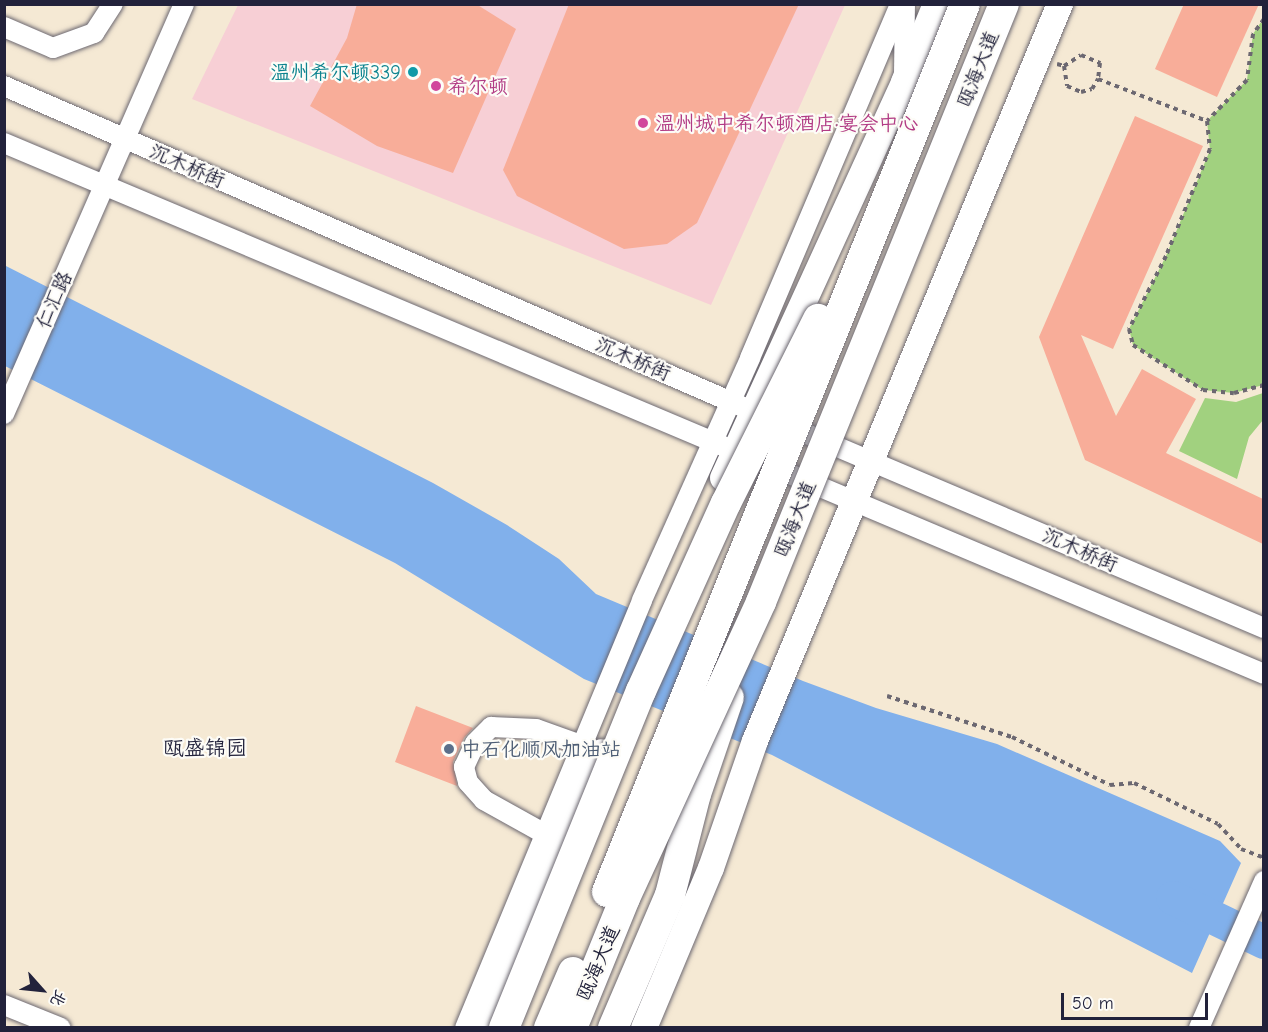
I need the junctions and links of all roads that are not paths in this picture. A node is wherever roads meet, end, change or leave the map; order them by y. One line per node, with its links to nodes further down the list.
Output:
1 (113, 4): 8 (street)
2 (184, 4): 12 (street, 仁汇路)
3 (903, 4): 9 (street); 15 (street)
4 (936, 4): 9 (main road)
5 (966, 4): 11 (highway, 瓯海大道, bridge)
6 (1004, 4): 22 (highway, 瓯海大道, bridge)
7 (1060, 4): 20 (main road)
8 (4, 27)
9 (904, 82): 16 (main road)
10 (4, 86): 12 (street, 沉木桥街)
11 (914, 129): 32 (highway, bridge); 33 (highway, 瓯海大道, bridge)
12 (125, 139): 14 (street, 仁汇路); 15 (street, 沉木桥街)
13 (4, 143): 14 (street)
14 (105, 185): 17 (street, 仁汇路); 18 (street)
15 (729, 401): 16 (street, 沉木桥街); 18 (street)
16 (754, 411): 19 (main road); 20 (street, 沉木桥街)
17 (4, 414)
18 (712, 441): 19 (street); 25 (street)
19 (735, 451): 21 (street); 31 (main road)
20 (872, 461): 21 (main road); 23 (street, 沉木桥街)
21 (856, 502): 24 (street); 36 (main road)
22 (761, 602): 34 (highway, 瓯海大道, bridge); 35 (highway, bridge)
23 (1263, 628)
24 (1263, 674)
25 (581, 746): 26 (street); 26 (street)
26 (545, 834): 30 (street)
27 (1263, 881): 37 (street)
28 (4, 1005): 29 (street)
29 (50, 1026)
30 (465, 1028)
31 (480, 1028)
32 (504, 1028)
33 (549, 1028)
34 (572, 1028)
35 (613, 1028)
36 (644, 1028)
37 (1199, 1028)

